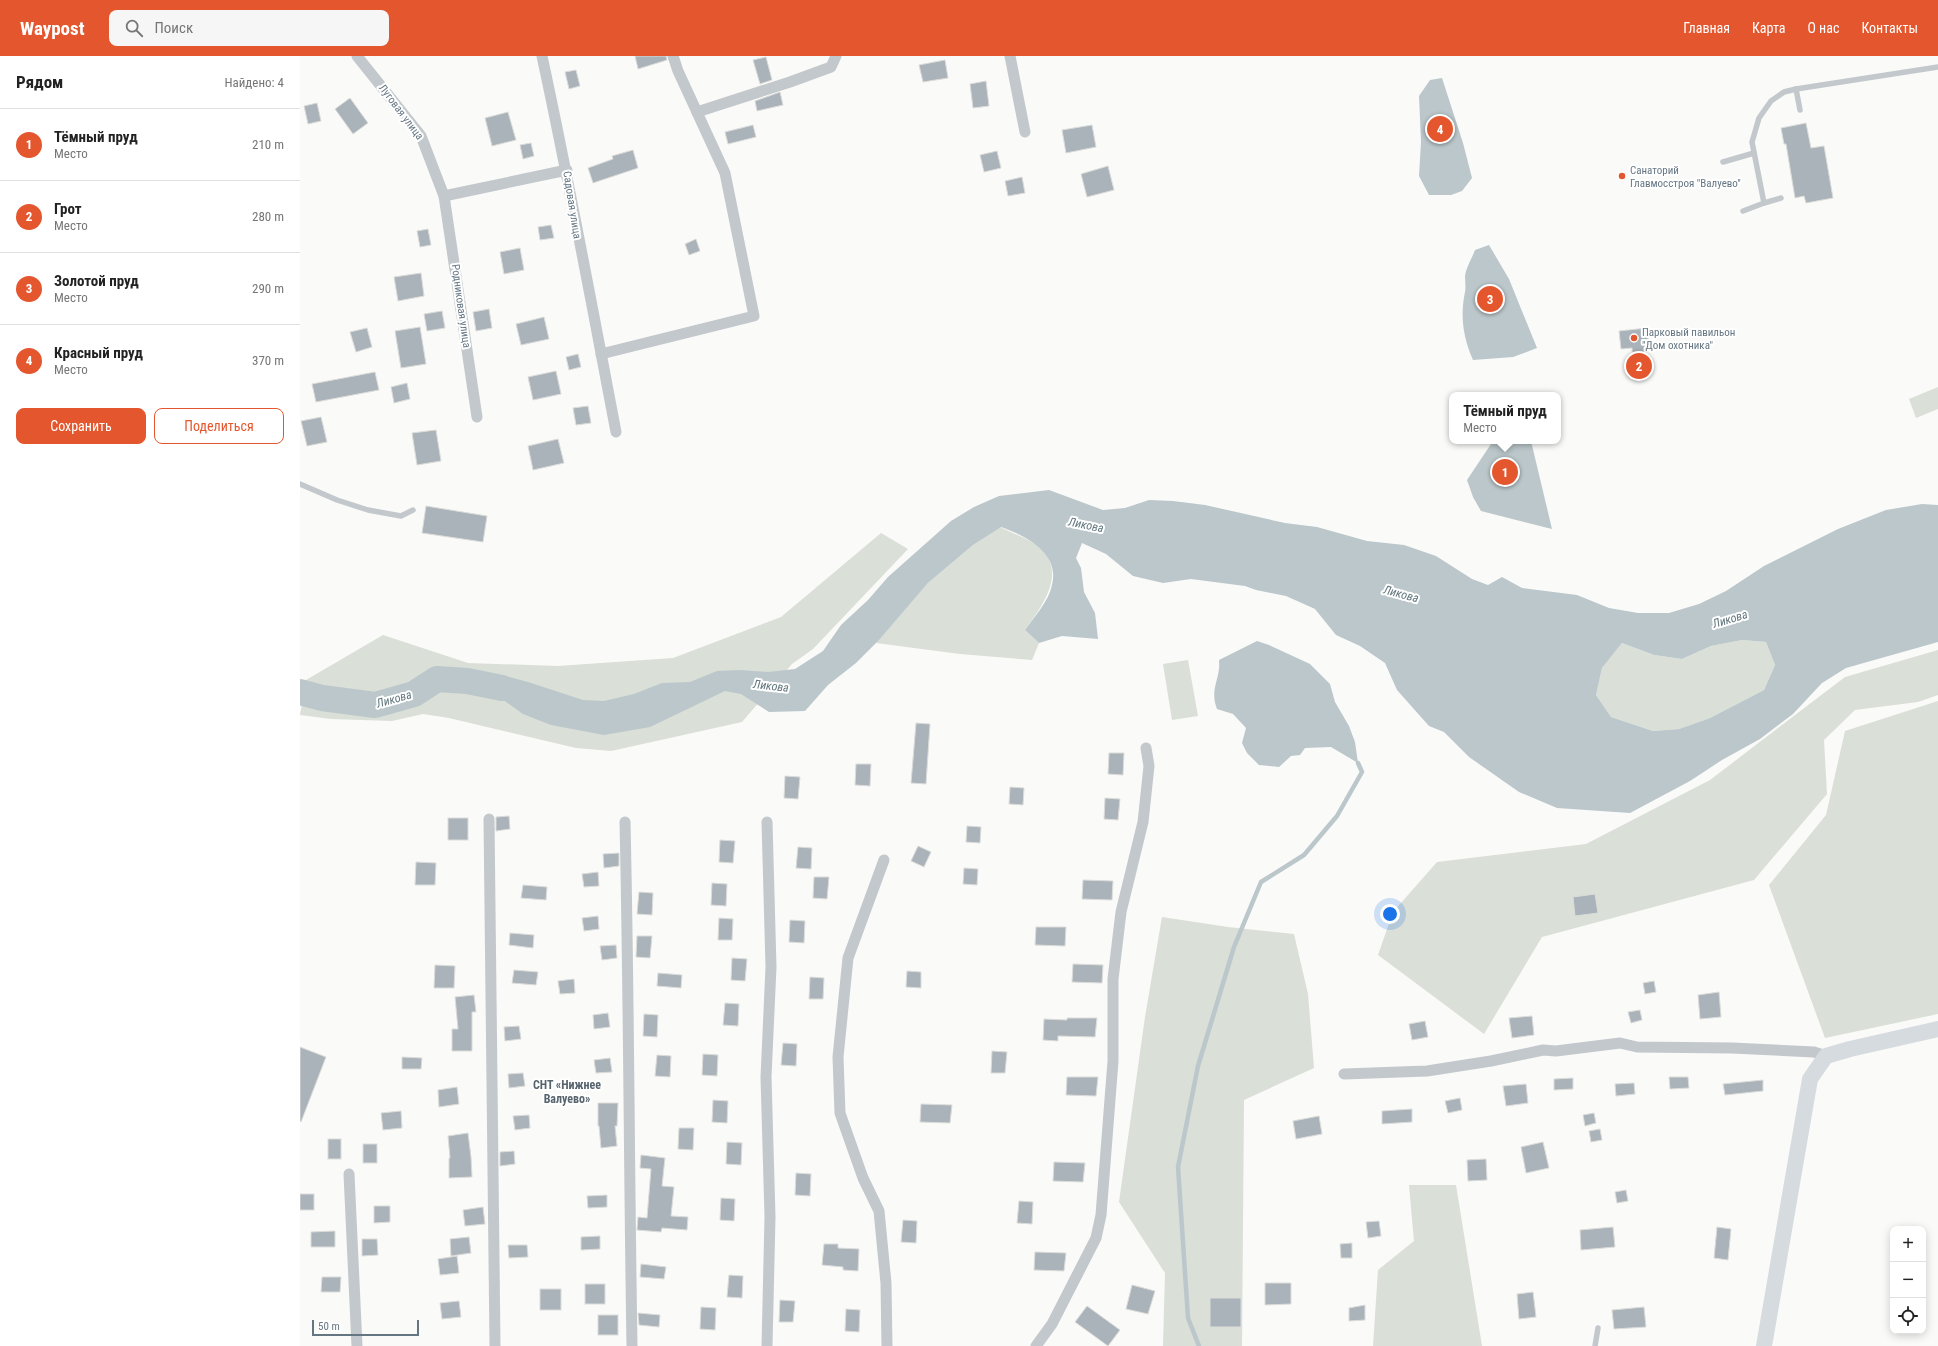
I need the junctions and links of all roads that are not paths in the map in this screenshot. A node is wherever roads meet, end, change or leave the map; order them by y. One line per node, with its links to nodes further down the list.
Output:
1 (357, 56): 14 (street, Луговая улица)
2 (542, 56): 13 (street, Садовая улица)
3 (673, 56): 9 (street)
4 (836, 56): 9 (street)
5 (1010, 56): 10 (street)
6 (1938, 67): 7 (lane)
7 (1796, 89): 8 (lane); 11 (lane)
8 (1800, 110)
9 (697, 112): 18 (street)
10 (1025, 132)
11 (1754, 153): 12 (lane); 16 (lane)
12 (1723, 162)
13 (567, 170): 14 (street); 18 (street, Садовая улица)
14 (444, 196): 19 (street, Родниковая улица)
15 (1781, 198): 16 (lane)
16 (1764, 203): 17 (lane)
17 (1743, 210)
18 (601, 354): 20 (street, Садовая улица)
19 (477, 416)
20 (616, 432)
21 (300, 484): 22 (lane)
22 (413, 510)
23 (1146, 748): 38 (street)
24 (489, 819): 34 (street)
25 (625, 822): 35 (street)
26 (767, 822): 36 (street)
27 (884, 860): 37 (street)
28 (1938, 1029): 29 (street)
29 (1826, 1056): 30 (street); 40 (street)
30 (1344, 1074)
31 (349, 1174): 33 (street)
32 (1598, 1328): 39 (lane)
33 (357, 1346)
34 (494, 1346)
35 (632, 1346)
36 (767, 1346)
37 (887, 1346)
38 (1036, 1346)
39 (1595, 1346)
40 (1764, 1346)

